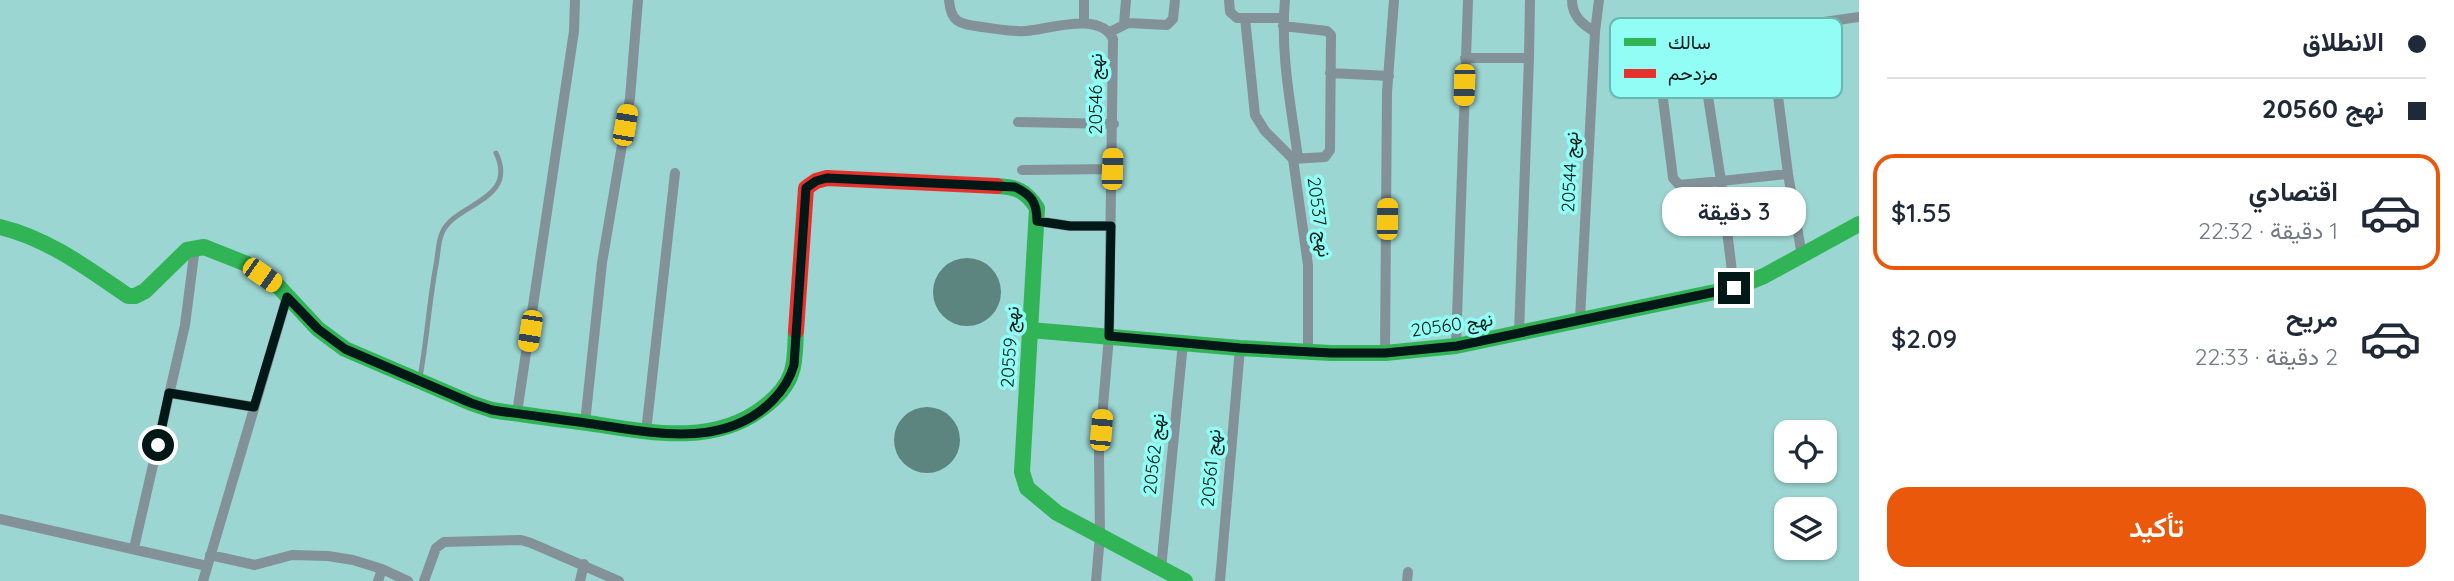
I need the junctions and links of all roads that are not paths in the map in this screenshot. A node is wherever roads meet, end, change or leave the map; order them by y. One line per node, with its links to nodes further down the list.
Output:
1 (575, 0): 56 (street)
2 (638, 0): 57 (street)
3 (949, 0): 16 (street, نهج 20546)
4 (1084, 0): 16 (street)
5 (1126, 0): 17 (street)
6 (1175, 0): 17 (street)
7 (1229, 0): 14 (street)
8 (1285, 0): 15 (street)
9 (1394, 0): 23 (street)
10 (1468, 0): 20 (street)
11 (1530, 0): 21 (street)
12 (1572, 0): 18 (street)
13 (1599, 0): 18 (street, نهج 20544)
14 (1245, 18): 15 (street); 30 (street, نهج 20537)
15 (1283, 22): 22 (street); 30 (street)
16 (1084, 23): 19 (street, نهج 20546)
17 (1124, 24): 19 (street)
18 (1593, 30): 44 (street, نهج 20544)
19 (1110, 33): 28 (street, نهج 20546)
20 (1465, 58): 21 (street); 49 (street)
21 (1529, 58): 46 (street)
22 (1330, 74): 23 (street); 30 (street)
23 (1388, 76): 52 (street)
24 (1663, 98): 35 (street)
25 (1709, 98): 35 (street)
26 (1778, 98): 34 (street)
27 (1018, 122): 28 (street)
28 (1114, 124): 31 (street, نهج 20546)
29 (496, 153): 53 (lane)
30 (1295, 158): 50 (street, نهج 20537)
31 (1112, 169): 32 (street); 38 (street, نهج 20546)
32 (1022, 170)
33 (675, 173): 58 (street)
34 (1788, 174): 35 (street); 41 (street)
35 (1721, 181): 42 (street)
36 (1037, 215): 38 (street); 45 (street, نهج 20559); 58 (street)
37 (1859, 224): 41 (street, نهج 20560)
38 (1111, 226): 47 (street, نهج 20546)
39 (0, 228): 40 (street)
40 (195, 247): 43 (street); 54 (street)
41 (1802, 256): 42 (street, نهج 20560)
42 (1734, 288): 44 (street, نهج 20560)
43 (287, 297): 53 (street); 55 (street)
44 (1580, 319): 46 (street, نهج 20560)
45 (1030, 330): 47 (street, نهج 20560); 60 (street, نهج 20559)
46 (1519, 333): 49 (street, نهج 20560)
47 (1109, 336): 48 (street, نهج 20560); 60 (street, نهج 20546)
48 (1183, 343): 51 (street, نهج 20560); 65 (street, نهج 20562)
49 (1457, 346): 52 (street, نهج 20560)
50 (1308, 351): 51 (street, نهج 20560); 52 (street, نهج 20560)
51 (1240, 353): 72 (street, نهج 20561)
52 (1385, 353)
53 (420, 380): 56 (street)
54 (169, 393): 55 (street); 61 (street)
55 (254, 407): 62 (street)
56 (517, 413): 57 (street)
57 (585, 423): 58 (street)
58 (646, 432)
59 (0, 519): 61 (street)
60 (1100, 536): 65 (street); 71 (street, نهج 20546)
61 (134, 548): 62 (street)
62 (209, 560): 64 (street); 67 (street)
63 (584, 564): 68 (street); 69 (street); 70 (street)
64 (380, 575): 66 (street)
65 (1172, 576)
66 (405, 580)
67 (203, 581)
68 (424, 581)
69 (580, 581)
70 (619, 581)
71 (1096, 581)
72 (1220, 581)

